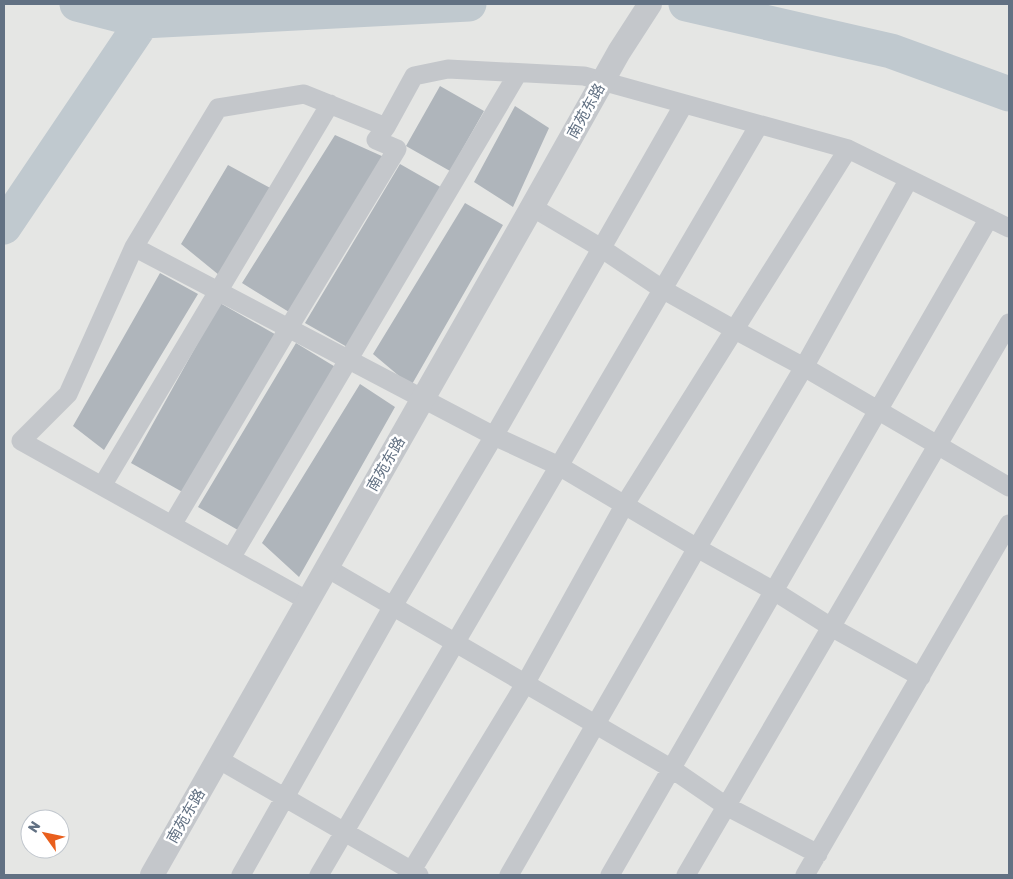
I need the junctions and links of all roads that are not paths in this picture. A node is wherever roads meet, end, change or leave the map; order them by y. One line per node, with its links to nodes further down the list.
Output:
1 (650, 4): 3 (street, 南苑东路)
2 (518, 73): 3 (street); 7 (street); 20 (street)
3 (603, 81): 5 (street); 10 (street, 南苑东路)
4 (330, 104): 7 (street); 13 (street); 16 (street)
5 (684, 104): 6 (street); 14 (street)
6 (759, 125): 8 (street); 15 (street)
7 (386, 127): 18 (street)
8 (848, 149): 9 (street); 19 (street)
9 (909, 179): 11 (street); 21 (street)
10 (532, 208): 14 (street); 22 (street, 南苑东路)
11 (990, 218): 12 (street); 23 (street)
12 (1009, 228)
13 (134, 247): 16 (street); 27 (street)
14 (601, 248): 15 (street); 24 (street)
15 (662, 289): 19 (street); 26 (street)
16 (218, 292): 18 (street); 27 (street)
17 (1009, 323): 25 (street)
18 (288, 329): 20 (street); 31 (street)
19 (735, 330): 21 (street); 29 (street)
20 (348, 360): 22 (street); 33 (street)
21 (804, 367): 23 (street); 32 (street)
22 (422, 399): 24 (street); 34 (street, 南苑东路)
23 (878, 410): 25 (street); 35 (street)
24 (494, 436): 26 (street); 37 (street)
25 (938, 445): 28 (street); 38 (street)
26 (559, 466): 29 (street); 39 (street)
27 (102, 486): 31 (street)
28 (1009, 487)
29 (626, 504): 32 (street); 41 (street)
30 (1009, 524): 40 (street)
31 (172, 525): 33 (street)
32 (697, 548): 35 (street); 42 (street)
33 (231, 558): 36 (street)
34 (327, 568): 36 (street, 南苑东路); 37 (street)
35 (774, 591): 38 (street); 44 (street)
36 (308, 601): 43 (street, 南苑东路)
37 (393, 606): 39 (street); 45 (street)
38 (831, 627): 40 (street); 46 (street)
39 (455, 643): 41 (street); 47 (street)
40 (921, 677): 48 (street)
41 (525, 684): 42 (street); 49 (street)
42 (595, 725): 44 (street); 53 (street)
43 (218, 759): 45 (street); 50 (street, 南苑东路)
44 (672, 769): 46 (street); 54 (street)
45 (286, 798): 47 (street); 51 (street)
46 (726, 806): 48 (street); 55 (street)
47 (344, 832): 49 (street); 52 (street)
48 (818, 854): 56 (street)
49 (413, 874)
50 (152, 875)
51 (241, 875)
52 (319, 875)
53 (508, 875)
54 (610, 875)
55 (686, 875)
56 (806, 875)

